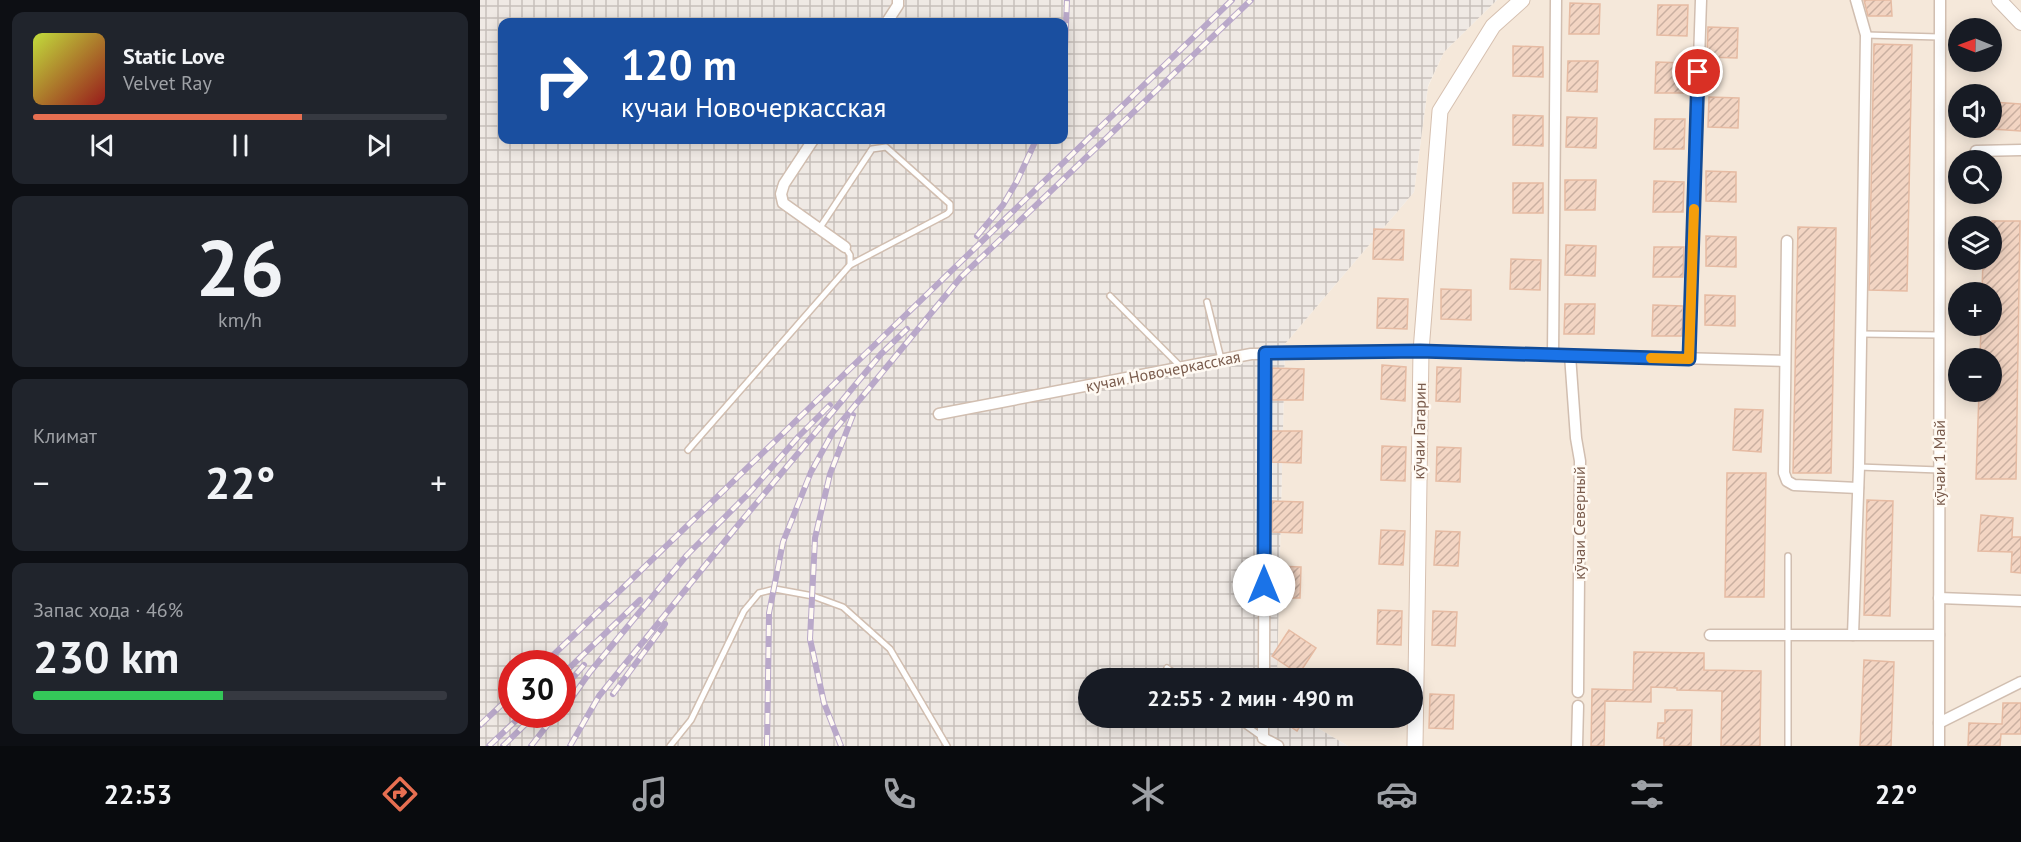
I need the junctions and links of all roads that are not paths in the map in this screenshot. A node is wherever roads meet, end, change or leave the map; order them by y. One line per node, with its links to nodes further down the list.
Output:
1 (898, 0): 8 (street)
2 (1522, 0): 23 (main road, кӯчаи Гагарин)
3 (1556, 0): 25 (street)
4 (1701, 0): 28 (street)
5 (1857, 0): 10 (street)
6 (1940, 0): 11 (street, кӯчаи 1 Май)
7 (1999, 0): 9 (street)
8 (890, 18)
9 (2021, 23)
10 (1866, 35): 11 (lane); 21 (street)
11 (1939, 37): 22 (street, кӯчаи 1 Май)
12 (810, 144): 15 (street)
13 (2002, 150): 14 (street)
14 (2021, 150)
15 (819, 229): 17 (street); 18 (lane)
16 (1787, 241): 29 (street)
17 (845, 248): 18 (lane)
18 (850, 265): 32 (lane)
19 (1110, 296): 30 (lane)
20 (1207, 302): 27 (lane)
21 (1862, 334): 22 (lane); 33 (street)
22 (1939, 335): 34 (street, кӯчаи 1 Май)
23 (1420, 351): 24 (street, кучаи Новочеркасская); 25 (street, кучаи Новочеркасская); 54 (main road, кӯчаи Гагарин)
24 (1265, 353): 27 (street, кучаи Новочеркасская); 43 (street)
25 (1553, 355): 26 (street, кучаи Новочеркасская)
26 (1570, 355): 28 (street, кучаи Новочеркасская); 45 (street, кӯчаи Северный)
27 (1221, 359): 30 (street, кучаи Новочеркасская)
28 (1689, 359): 29 (street, кучаи Новочеркасская)
29 (1785, 361): 35 (street)
30 (1181, 367): 31 (street, кучаи Новочеркасская)
31 (939, 414)
32 (688, 450)
33 (1859, 467): 34 (lane); 35 (street)
34 (1939, 470): 37 (street, кӯчаи 1 Май)
35 (1858, 488): 41 (street)
36 (1788, 556): 40 (lane)
37 (1939, 598): 38 (street); 42 (street, кӯчаи 1 Май)
38 (2021, 601)
39 (1710, 635): 40 (street)
40 (1787, 635): 41 (street); 56 (lane)
41 (1853, 635): 42 (street)
42 (1939, 635): 47 (street, кӯчаи 1 Май)
43 (1264, 668)
44 (2021, 682): 47 (street)
45 (1578, 692)
46 (1578, 706): 55 (street)
47 (1939, 723): 57 (street, кӯчаи 1 Май)
48 (1249, 728): 50 (lane)
49 (1263, 728): 50 (street)
50 (1263, 738): 53 (street)
51 (670, 746): 52 (lane)
52 (948, 746)
53 (1278, 746)
54 (1415, 746)
55 (1577, 746)
56 (1788, 746)
57 (1939, 746)

